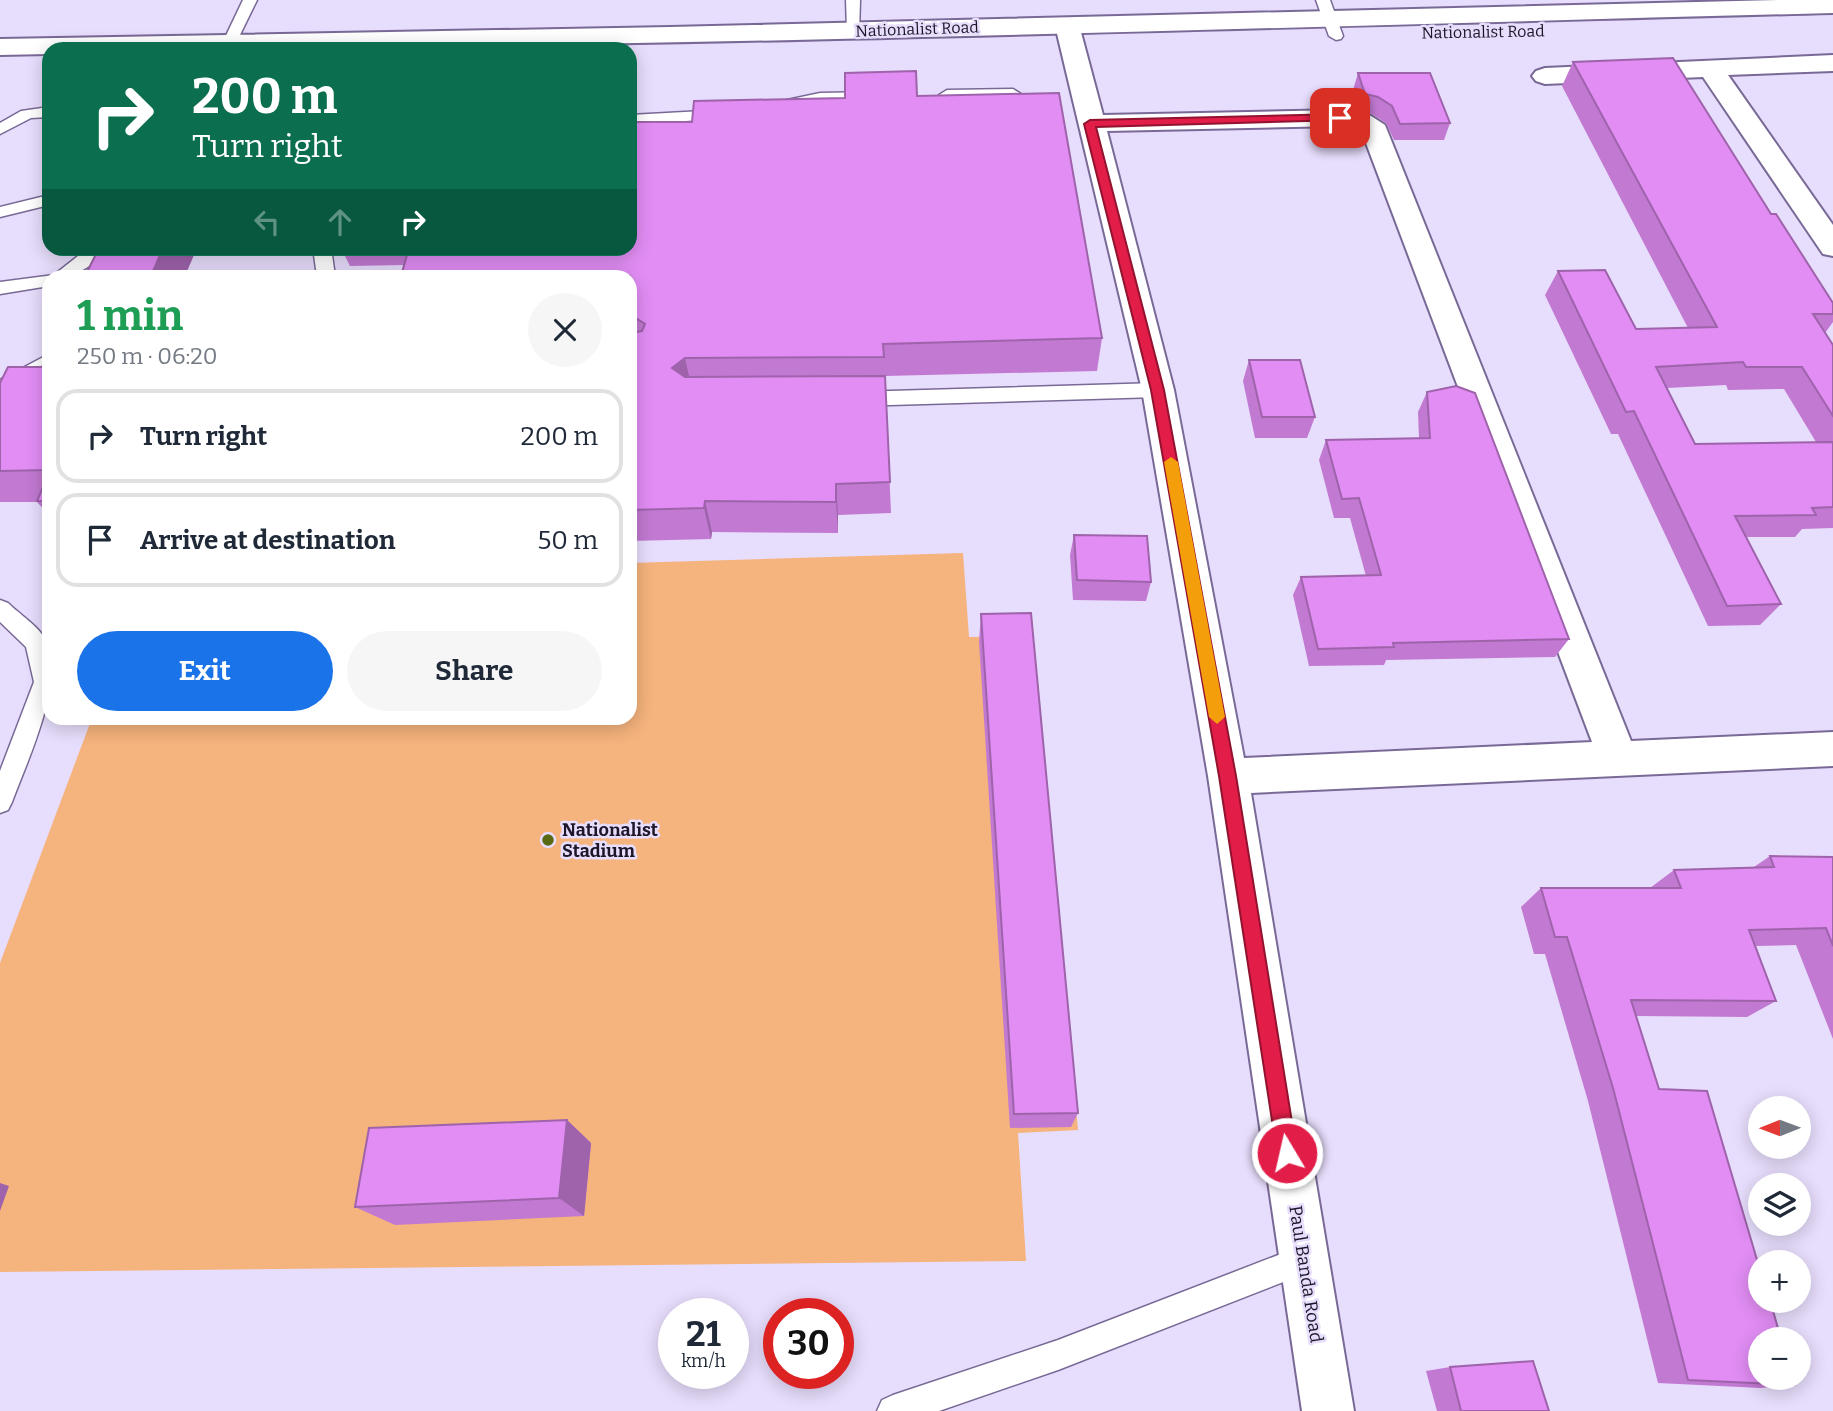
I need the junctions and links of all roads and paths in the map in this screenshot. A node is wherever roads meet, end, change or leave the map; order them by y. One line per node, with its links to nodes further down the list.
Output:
1 (250, 0): 8 (lane)
2 (853, 0): 6 (lane)
3 (1833, 6): 4 (street, Nationalist Road)
4 (1330, 18): 5 (street, Nationalist Road); 7 (street, Nationalist Road)
5 (1833, 23)
6 (854, 31): 7 (street, Nationalist Road); 8 (street, Nationalist Road)
7 (1070, 35): 11 (street, Nationalist Road); 24 (street, Paul Banda Road)
8 (230, 42)
9 (42, 46): 10 (street, Nationalist Road)
10 (0, 47)
11 (637, 55)
12 (1833, 63): 13 (street)
13 (1710, 68): 16 (street); 28 (street)
14 (42, 69): 15 (street)
15 (0, 71)
16 (1545, 76)
17 (1013, 94): 18 (lane)
18 (930, 96)
19 (889, 97): 20 (lane)
20 (782, 105)
21 (744, 111): 23 (lane)
22 (42, 113): 25 (lane)
23 (637, 120)
24 (1090, 124): 35 (street, Paul Banda Road); 41 (street)
25 (0, 129)
26 (42, 202): 27 (lane)
27 (0, 212)
28 (1833, 247)
29 (88, 256): 30 (lane)
30 (70, 270)
31 (42, 281): 32 (lane)
32 (0, 288)
33 (42, 365): 34 (lane)
34 (0, 388)
35 (1158, 390): 36 (lane); 42 (street, Paul Banda Road)
36 (837, 399)
37 (0, 608): 38 (lane)
38 (42, 669)
39 (42, 690): 43 (lane)
40 (1833, 749): 41 (street)
41 (1618, 759): 42 (street)
42 (1228, 776): 44 (street, Paul Banda Road)
43 (0, 802)
44 (1304, 1260): 45 (lane); 46 (street, Paul Banda Road)
45 (893, 1411)
46 (1328, 1411)

